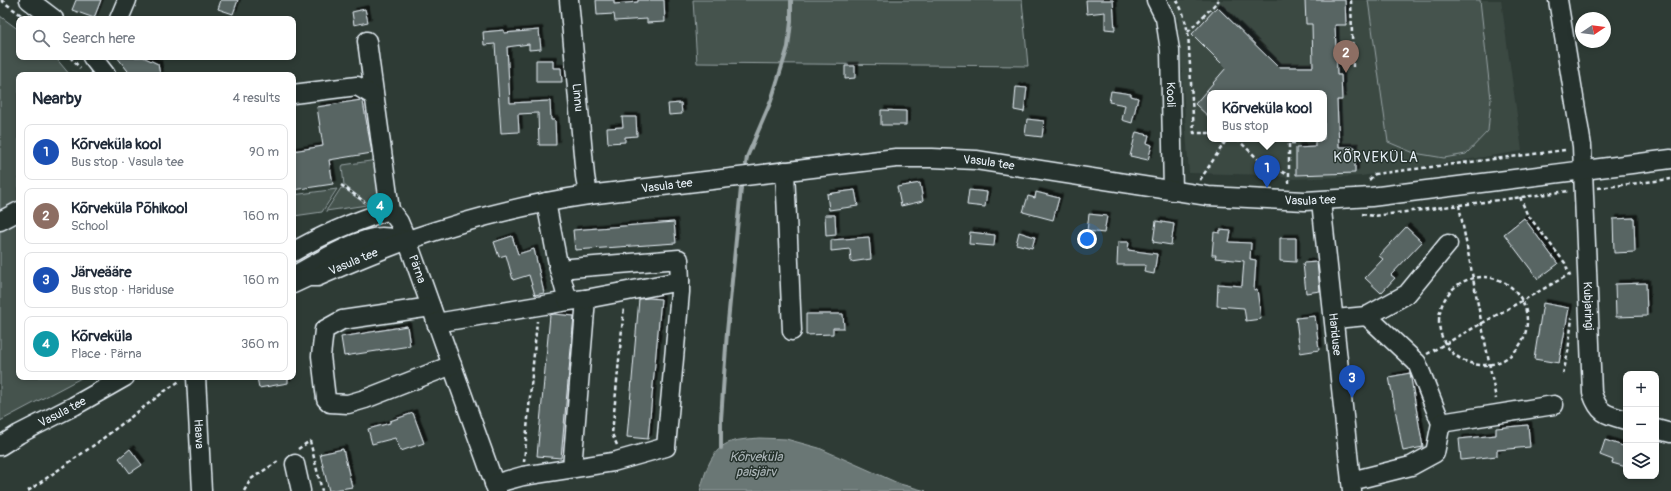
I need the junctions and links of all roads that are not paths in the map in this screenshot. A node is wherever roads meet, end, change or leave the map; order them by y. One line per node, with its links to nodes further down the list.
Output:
1 (29, 0): 6 (street)
2 (127, 0): 7 (street)
3 (569, 0): 17 (street, Linnu)
4 (1156, 0): 16 (street, Kooli)
5 (1558, 0): 15 (street, Kubjaringi)
6 (50, 16)
7 (120, 16)
8 (367, 41): 12 (street, Pärna)
9 (92, 62): 10 (street)
10 (103, 72)
11 (296, 94): 12 (street)
12 (374, 96): 20 (street, Pärna)
13 (1671, 159): 15 (street, Vasula tee)
14 (785, 171): 16 (street, Vasula tee); 17 (street, Vasula tee); 38 (street)
15 (1583, 171): 18 (street, Vasula tee); 43 (street, Kubjaringi)
16 (1173, 191): 18 (street, Vasula tee)
17 (588, 194): 19 (street, Vasula tee)
18 (1313, 201): 37 (street, Hariduse)
19 (546, 202): 23 (street, Vasula tee); 27 (street)
20 (385, 212): 23 (street, Pärna); 25 (street)
21 (16, 213): 22 (street)
22 (0, 221)
23 (407, 240): 26 (street, Vasula tee); 28 (street); 35 (street, Pärna)
24 (1448, 244): 36 (street)
25 (296, 250)
26 (356, 260): 29 (street, Vasula tee); 33 (street)
27 (559, 269): 30 (street); 34 (street)
28 (296, 274)
29 (317, 277): 31 (street, Vasula tee); 32 (street, Vasula tee)
30 (680, 281): 34 (street); 51 (street)
31 (296, 283)
32 (296, 292)
33 (296, 293)
34 (577, 300): 35 (street); 51 (street)
35 (434, 315): 39 (street, Pärna); 39 (street)
36 (1367, 316): 37 (street); 44 (street)
37 (1335, 319): 52 (street, Hariduse)
38 (792, 331)
39 (452, 365): 53 (street, Pärna)
40 (120, 380): 47 (street, Vasula tee)
41 (190, 380): 54 (street, Haava)
42 (1554, 405): 44 (street)
43 (1623, 419)
44 (1441, 423): 52 (street)
45 (1659, 430): 46 (street)
46 (1671, 433)
47 (19, 434): 48 (street, Vasula tee); 49 (street, Vasula tee)
48 (0, 441)
49 (0, 446)
50 (295, 464): 55 (street)
51 (572, 468): 53 (street)
52 (1352, 486)
53 (496, 487)
54 (202, 491)
55 (301, 491)

